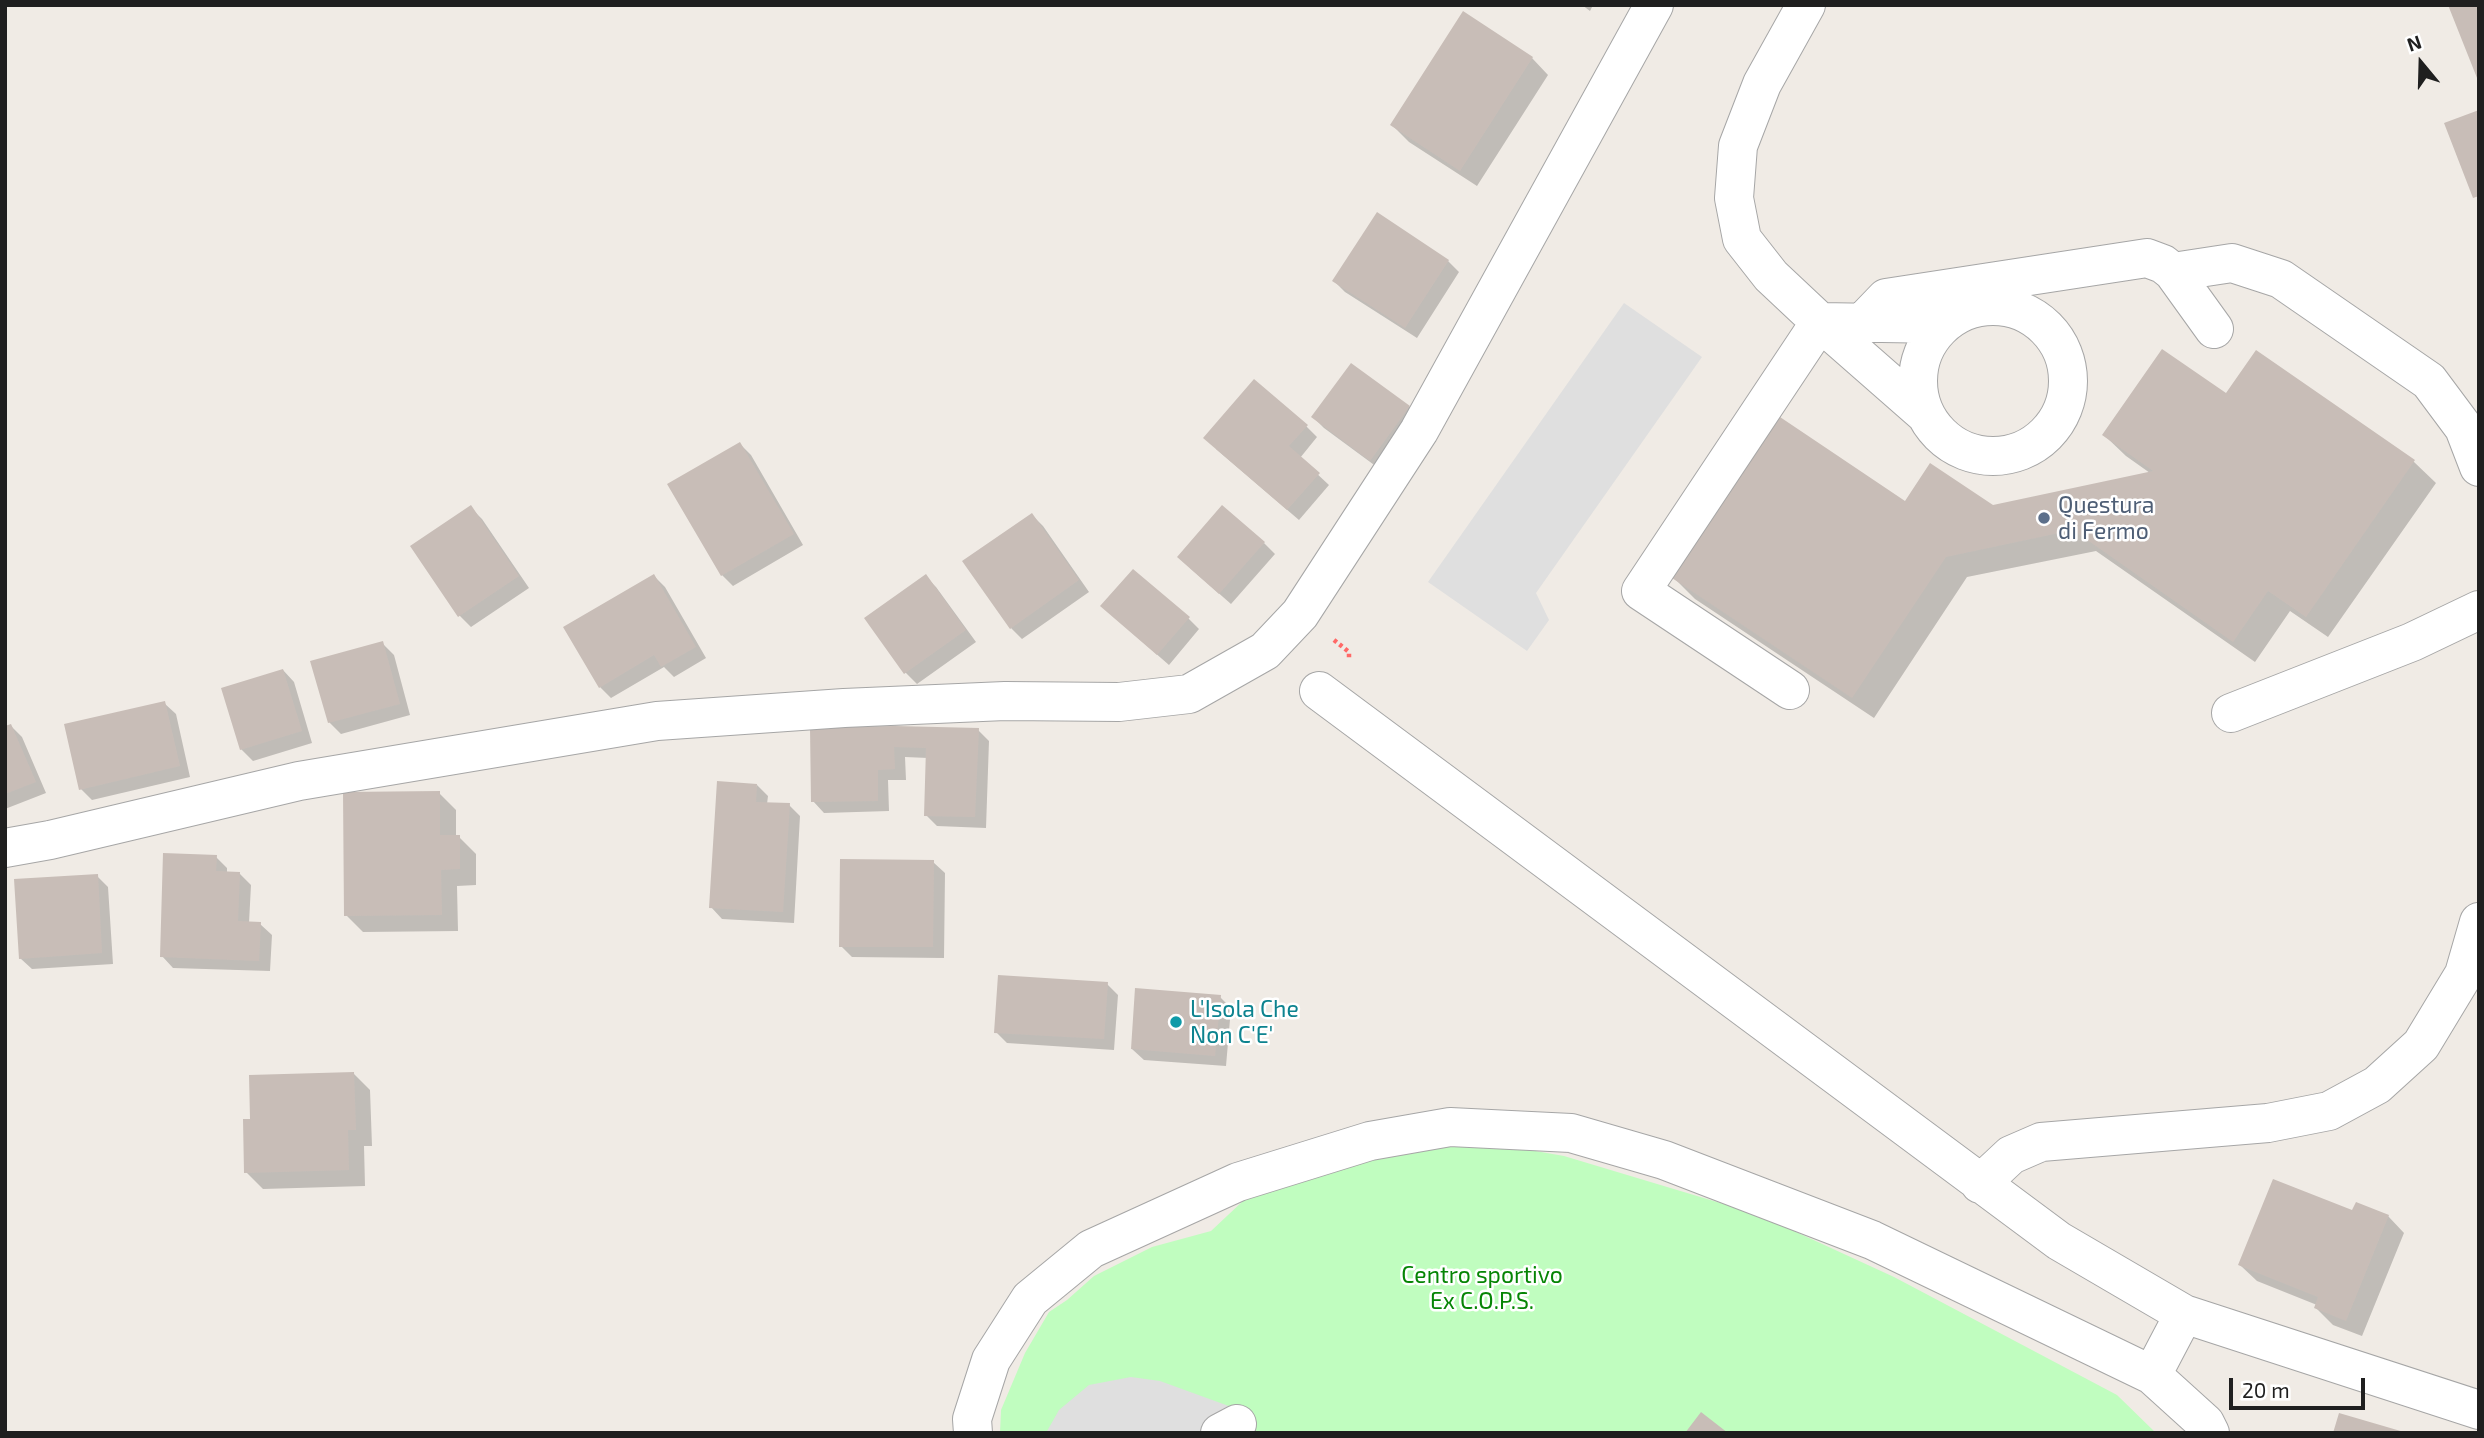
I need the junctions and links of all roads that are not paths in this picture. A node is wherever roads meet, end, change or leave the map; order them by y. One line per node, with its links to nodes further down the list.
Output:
1 (1654, 5): 16 (street)
2 (1806, 5): 6 (street)
3 (2173, 272): 4 (street); 9 (street); 11 (street)
4 (2035, 275): 5 (street); 8 (street)
5 (1988, 306): 7 (street); 10 (street)
6 (1812, 315): 8 (street); 10 (street); 13 (street)
7 (1944, 324): 8 (street); 10 (street)
8 (1860, 325)
9 (2214, 329)
10 (1925, 414)
11 (2479, 467)
12 (2479, 610): 15 (street)
13 (1790, 690)
14 (1319, 691): 18 (street)
15 (2231, 713)
16 (5, 848)
17 (2479, 922): 18 (street)
18 (1980, 1184): 19 (street)
19 (2184, 1314): 20 (street); 21 (street)
20 (2152, 1375): 22 (street); 23 (street)
21 (2479, 1410)
22 (973, 1433)
23 (2210, 1433)

